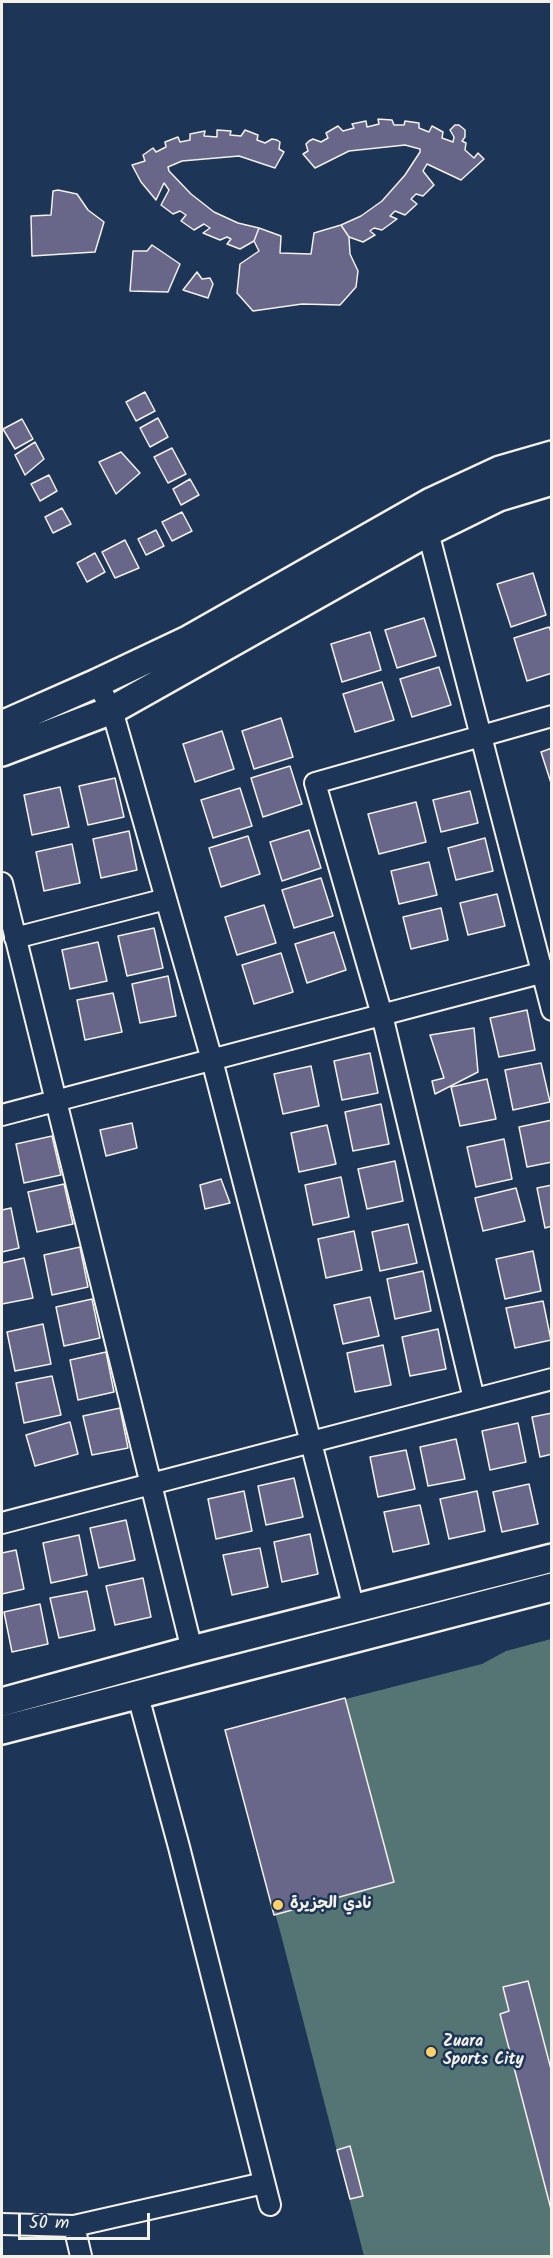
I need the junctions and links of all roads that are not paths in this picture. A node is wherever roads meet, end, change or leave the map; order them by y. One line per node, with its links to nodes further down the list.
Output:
1 (552, 455): 4 (street)
2 (552, 481): 3 (street)
3 (428, 532): 5 (street); 8 (street)
4 (98, 683): 5 (street); 7 (street)
5 (111, 710): 9 (street); 11 (street)
6 (552, 716): 8 (street)
7 (2, 725)
8 (481, 736): 13 (street); 15 (street)
9 (2, 752)
10 (2, 887): 12 (street)
11 (166, 899): 12 (street); 16 (street)
12 (15, 938): 17 (street)
13 (547, 972): 14 (street); 15 (street)
14 (552, 1010)
15 (382, 1015): 16 (street); 20 (street)
16 (212, 1060): 17 (street); 21 (street)
17 (55, 1101): 18 (street); 22 (street)
18 (2, 1115)
19 (552, 1379): 20 (street)
20 (474, 1399): 21 (street)
21 (312, 1442): 22 (street); 26 (street)
22 (152, 1484): 23 (street); 27 (street)
23 (2, 1523)
24 (552, 1558): 26 (street)
25 (552, 1587): 28 (street)
26 (354, 1610): 27 (street)
27 (192, 1650): 29 (street)
28 (138, 1696): 30 (street); 31 (street)
29 (2, 1702)
30 (2, 1730)
31 (264, 2183): 32 (street); 34 (street)
32 (270, 2205)
33 (2, 2224): 34 (street)
34 (74, 2226): 35 (street)
35 (81, 2256)

